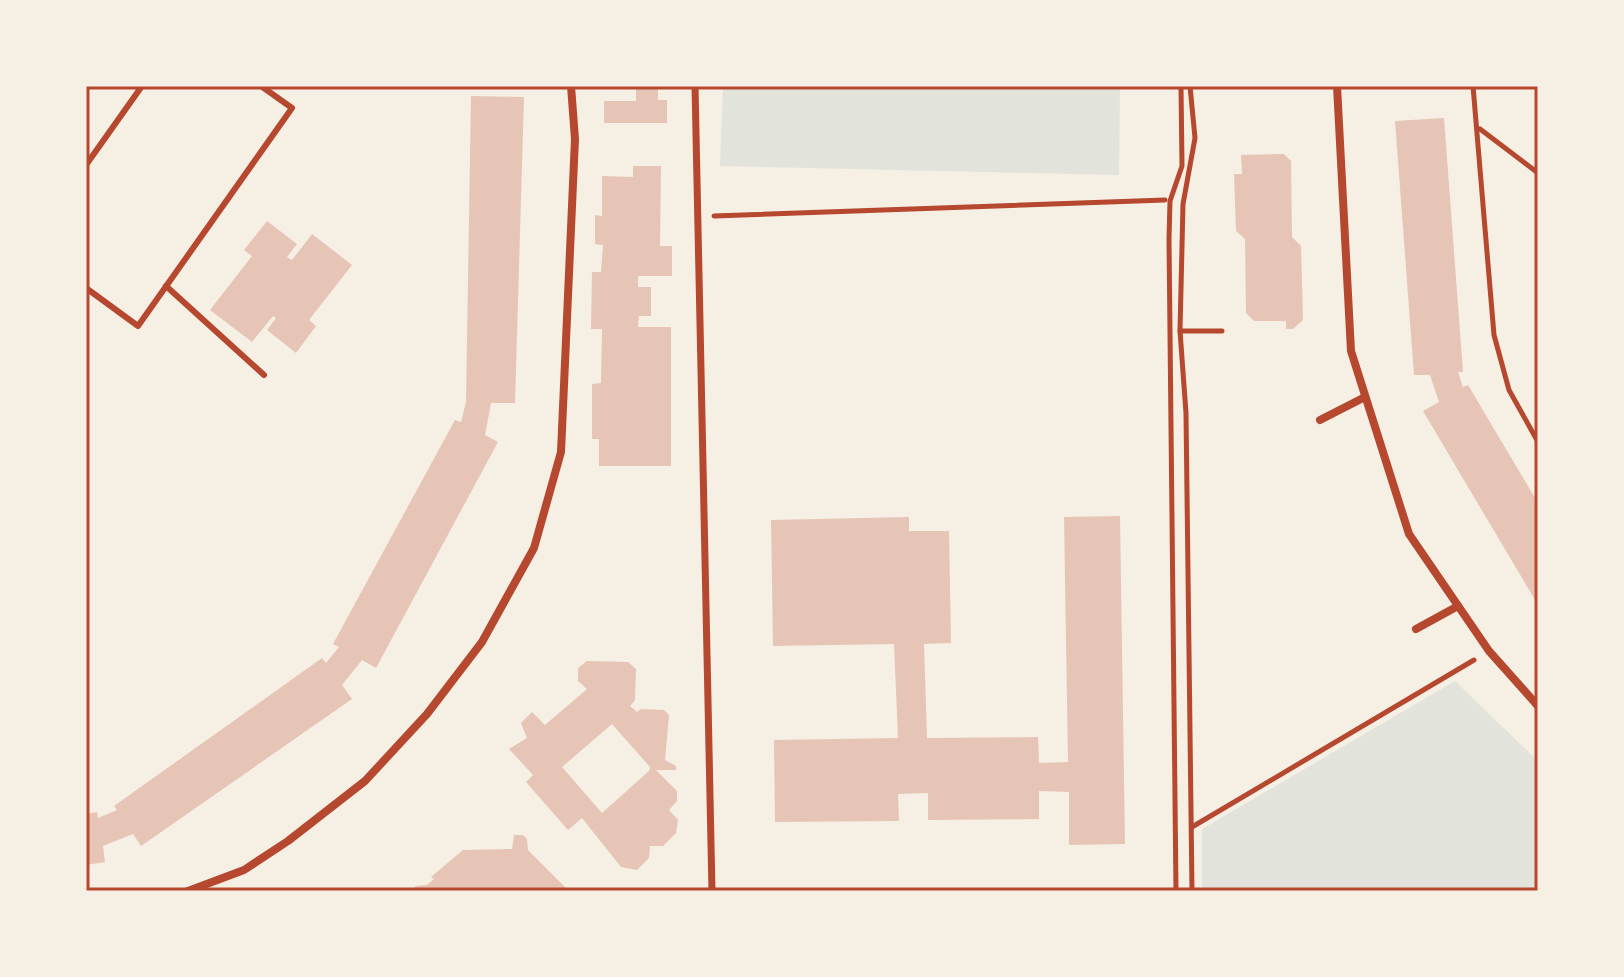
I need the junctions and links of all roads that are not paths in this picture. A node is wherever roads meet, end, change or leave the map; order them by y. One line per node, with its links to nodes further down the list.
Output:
1 (261, 86): 7 (lane)
2 (571, 86): 15 (street)
3 (695, 86): 16 (street)
4 (1337, 86): 10 (street)
5 (141, 87): 6 (lane)
6 (86, 165)
7 (166, 286): 8 (lane); 9 (lane)
8 (86, 288)
9 (264, 375)
10 (1365, 397): 11 (street); 12 (street)
11 (1320, 420)
12 (1458, 606): 13 (street); 14 (street)
13 (1416, 629)
14 (1538, 706)
15 (188, 891)
16 (712, 891)

